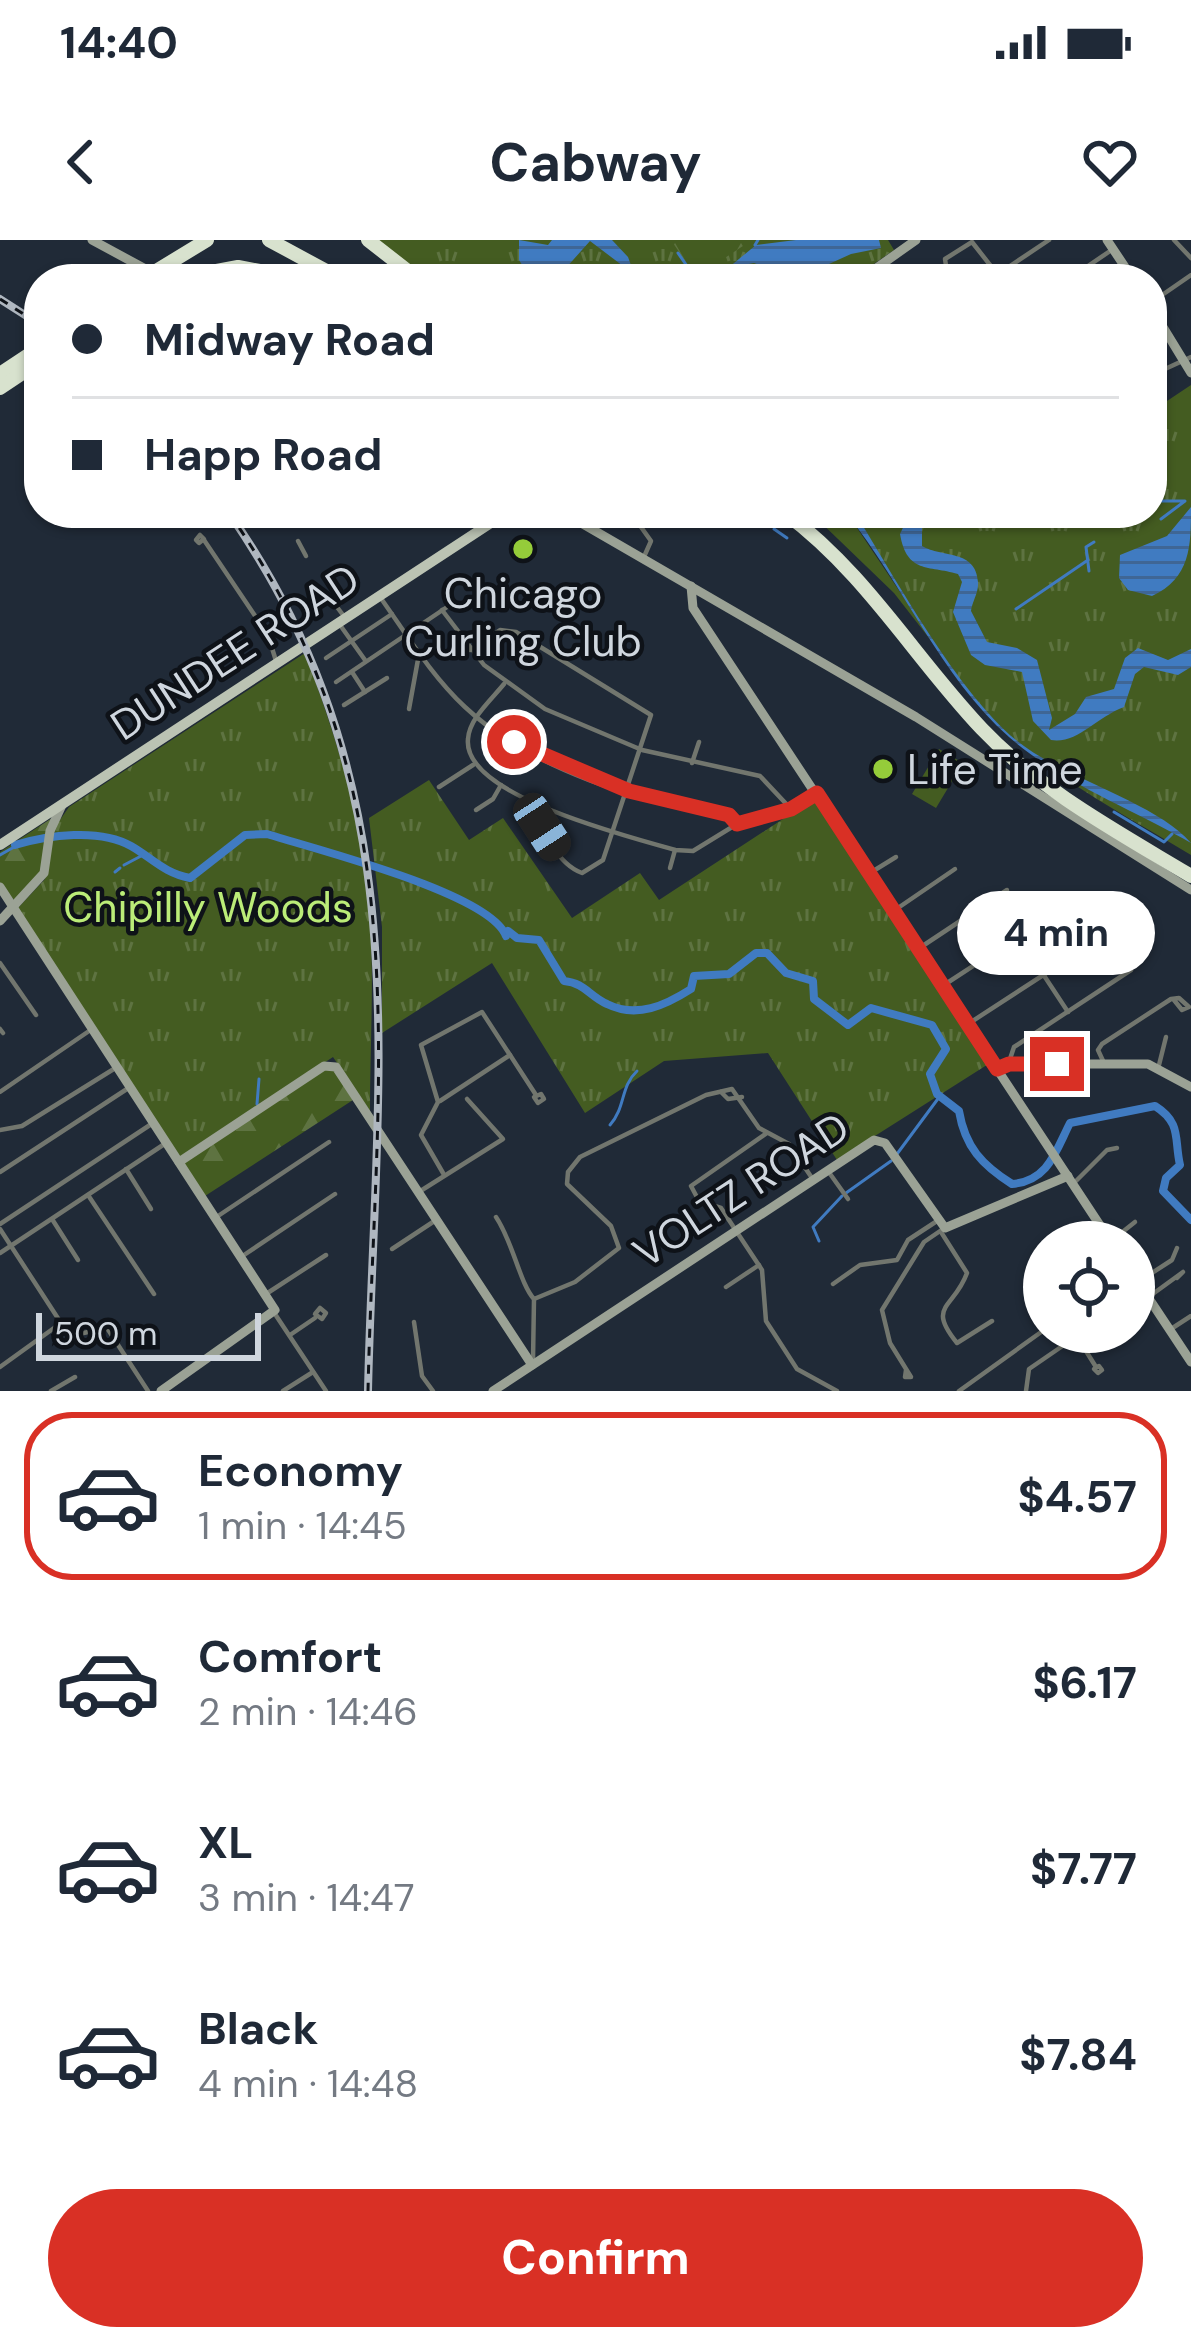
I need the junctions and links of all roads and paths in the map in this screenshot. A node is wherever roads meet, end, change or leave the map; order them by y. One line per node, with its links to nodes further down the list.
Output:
1 (92, 240): 11 (street)
2 (207, 240): 12 (highway)
3 (252, 240): 13 (highway)
4 (269, 240): 14 (highway)
5 (368, 240): 15 (highway)
6 (916, 240): 16 (street)
7 (1049, 240): 18 (street)
8 (1174, 240): 10 (street)
9 (974, 242): 17 (street)
10 (1191, 258)
11 (148, 264)
12 (182, 264)
13 (295, 264)
14 (313, 264)
15 (399, 264)
16 (880, 264)
17 (946, 264)
18 (1017, 264)
19 (1191, 275): 20 (street)
20 (1167, 293)
21 (1167, 328): 22 (street)
22 (1188, 359): 23 (street)
23 (1191, 373)
24 (484, 528): 35 (main road, DUNDEE ROAD)
25 (590, 528): 32 (street)
26 (642, 528): 32 (street)
27 (802, 528): 78 (highway)
28 (815, 528): 74 (highway)
29 (204, 540): 48 (street)
30 (298, 541): 31 (street)
31 (306, 556)
32 (643, 559): 33 (street)
33 (691, 586): 34 (street); 38 (street)
34 (704, 594): 38 (street); 81 (street)
35 (380, 597): 40 (street); 41 (main road, DUNDEE ROAD)
36 (334, 603): 41 (street)
37 (464, 605): 39 (street)
38 (693, 608): 64 (street)
39 (442, 610): 42 (street); 44 (street)
40 (392, 614): 42 (street); 43 (street)
41 (343, 621): 43 (street); 48 (main road, DUNDEE ROAD)
42 (406, 634): 45 (street); 47 (street)
43 (351, 640): 46 (street); 47 (street)
44 (470, 650): 52 (street); 58 (street)
45 (419, 654): 55 (street); 56 (street)
46 (326, 658)
47 (364, 660): 49 (street)
48 (279, 663): 65 (main road, DUNDEE ROAD)
49 (352, 673): 51 (street); 53 (street)
50 (387, 678): 53 (street)
51 (336, 682)
52 (504, 683): 56 (street); 58 (street)
53 (365, 692): 54 (street)
54 (344, 705)
55 (410, 709)
56 (478, 717): 60 (street); 63 (street)
57 (698, 742): 59 (street)
58 (642, 750): 59 (street); 63 (street)
59 (692, 763): 67 (street)
60 (473, 765): 61 (street); 62 (street)
61 (501, 785): 66 (street); 68 (street)
62 (439, 787)
63 (629, 791): 69 (street); 70 (street)
64 (817, 793): 67 (street); 77 (street)
65 (62, 805): 71 (main road, DUNDEE ROAD); 82 (street)
66 (542, 806): 70 (street); 70 (street)
67 (791, 809): 69 (street)
68 (476, 810)
69 (737, 824): 72 (street)
70 (615, 833): 72 (street)
71 (0, 845)
72 (675, 850): 75 (street)
73 (896, 857): 77 (street)
74 (1191, 866)
75 (670, 868)
76 (955, 869): 83 (street)
77 (869, 873): 83 (street)
78 (1191, 876)
79 (0, 887): 82 (street)
80 (1007, 890): 88 (street)
81 (1191, 890)
82 (13, 907): 85 (street); 97 (street)
83 (894, 911): 88 (street)
84 (1045, 919): 86 (street)
85 (0, 921)
86 (1018, 937): 91 (street); 92 (street)
87 (1088, 946): 91 (street)
88 (918, 949): 92 (street)
89 (0, 963): 95 (street)
90 (1131, 970): 94 (street)
91 (1043, 974): 94 (street); 96 (street)
92 (942, 986): 96 (street)
93 (1174, 1000): 100 (street)
94 (1068, 1012): 101 (street)
95 (36, 1015)
96 (968, 1024): 104 (street)
97 (92, 1028): 103 (street); 107 (street)
98 (1166, 1037): 102 (street)
99 (510, 1055): 108 (street); 110 (street); 110 (street)
100 (1104, 1063): 101 (street); 102 (street)
101 (1009, 1064): 104 (street)
102 (1159, 1066): 106 (street)
103 (117, 1067): 105 (street); 113 (street)
104 (997, 1069): 125 (street)
105 (130, 1087): 111 (street); 122 (street)
106 (1191, 1087)
107 (0, 1092)
108 (536, 1095)
109 (467, 1100): 123 (street)
110 (438, 1102): 123 (street)
111 (153, 1123): 117 (street); 136 (street)
112 (759, 1128): 114 (street); 115 (street); 154 (street)
113 (0, 1130)
114 (767, 1132): 115 (street); 124 (street)
115 (753, 1141): 138 (street)
116 (329, 1142): 132 (street)
117 (166, 1143): 119 (street); 120 (street)
118 (1117, 1148): 125 (street)
119 (179, 1162): 127 (street); 132 (street)
120 (126, 1169): 128 (street); 130 (street)
121 (828, 1171): 124 (street, VOLTZ ROAD); 129 (street); 137 (street, VOLTZ ROAD)
122 (0, 1172)
123 (443, 1173): 127 (street)
124 (814, 1180): 138 (street, VOLTZ ROAD)
125 (1071, 1180): 135 (street); 137 (street)
126 (335, 1194): 144 (street)
127 (418, 1194): 134 (street)
128 (88, 1195): 133 (street); 152 (street)
129 (848, 1199)
130 (151, 1209)
131 (496, 1217): 154 (street)
132 (215, 1218): 144 (street)
133 (52, 1219): 139 (street); 145 (street)
134 (436, 1220): 141 (street); 168 (street)
135 (1097, 1221)
136 (0, 1227): 139 (street)
137 (940, 1227): 149 (street); 159 (street); 171 (street)
138 (737, 1232): 146 (street); 168 (street, VOLTZ ROAD)
139 (13, 1244): 142 (street); 161 (street)
140 (1177, 1248): 147 (street)
141 (392, 1250)
142 (0, 1252)
143 (326, 1255): 153 (street)
144 (242, 1257): 153 (street)
145 (78, 1260)
146 (759, 1265): 150 (street); 181 (street)
147 (1155, 1268)
148 (1177, 1278): 151 (street)
149 (833, 1284)
150 (726, 1287)
151 (1155, 1292)
152 (154, 1294)
153 (265, 1294): 156 (street)
154 (534, 1299): 168 (street)
155 (1155, 1308): 162 (street)
156 (275, 1312): 163 (street); 176 (street)
157 (1191, 1316): 162 (street)
158 (316, 1317): 163 (street)
159 (992, 1321)
160 (414, 1322): 179 (street)
161 (61, 1323): 169 (street); 175 (street)
162 (1170, 1330): 167 (street)
163 (290, 1336): 172 (street)
164 (1023, 1345): 182 (street)
165 (1051, 1353): 183 (street)
166 (1087, 1353): 170 (street)
167 (1191, 1362)
168 (532, 1365): 180 (street, VOLTZ ROAD)
169 (0, 1367)
170 (1096, 1367)
171 (905, 1370)
172 (313, 1372): 177 (street); 178 (street)
173 (75, 1377): 174 (street)
174 (51, 1391)
175 (148, 1391)
176 (161, 1391)
177 (283, 1391)
178 (326, 1391)
179 (433, 1391)
180 (493, 1391)
181 (838, 1391)
182 (959, 1391)
183 (1026, 1391)

